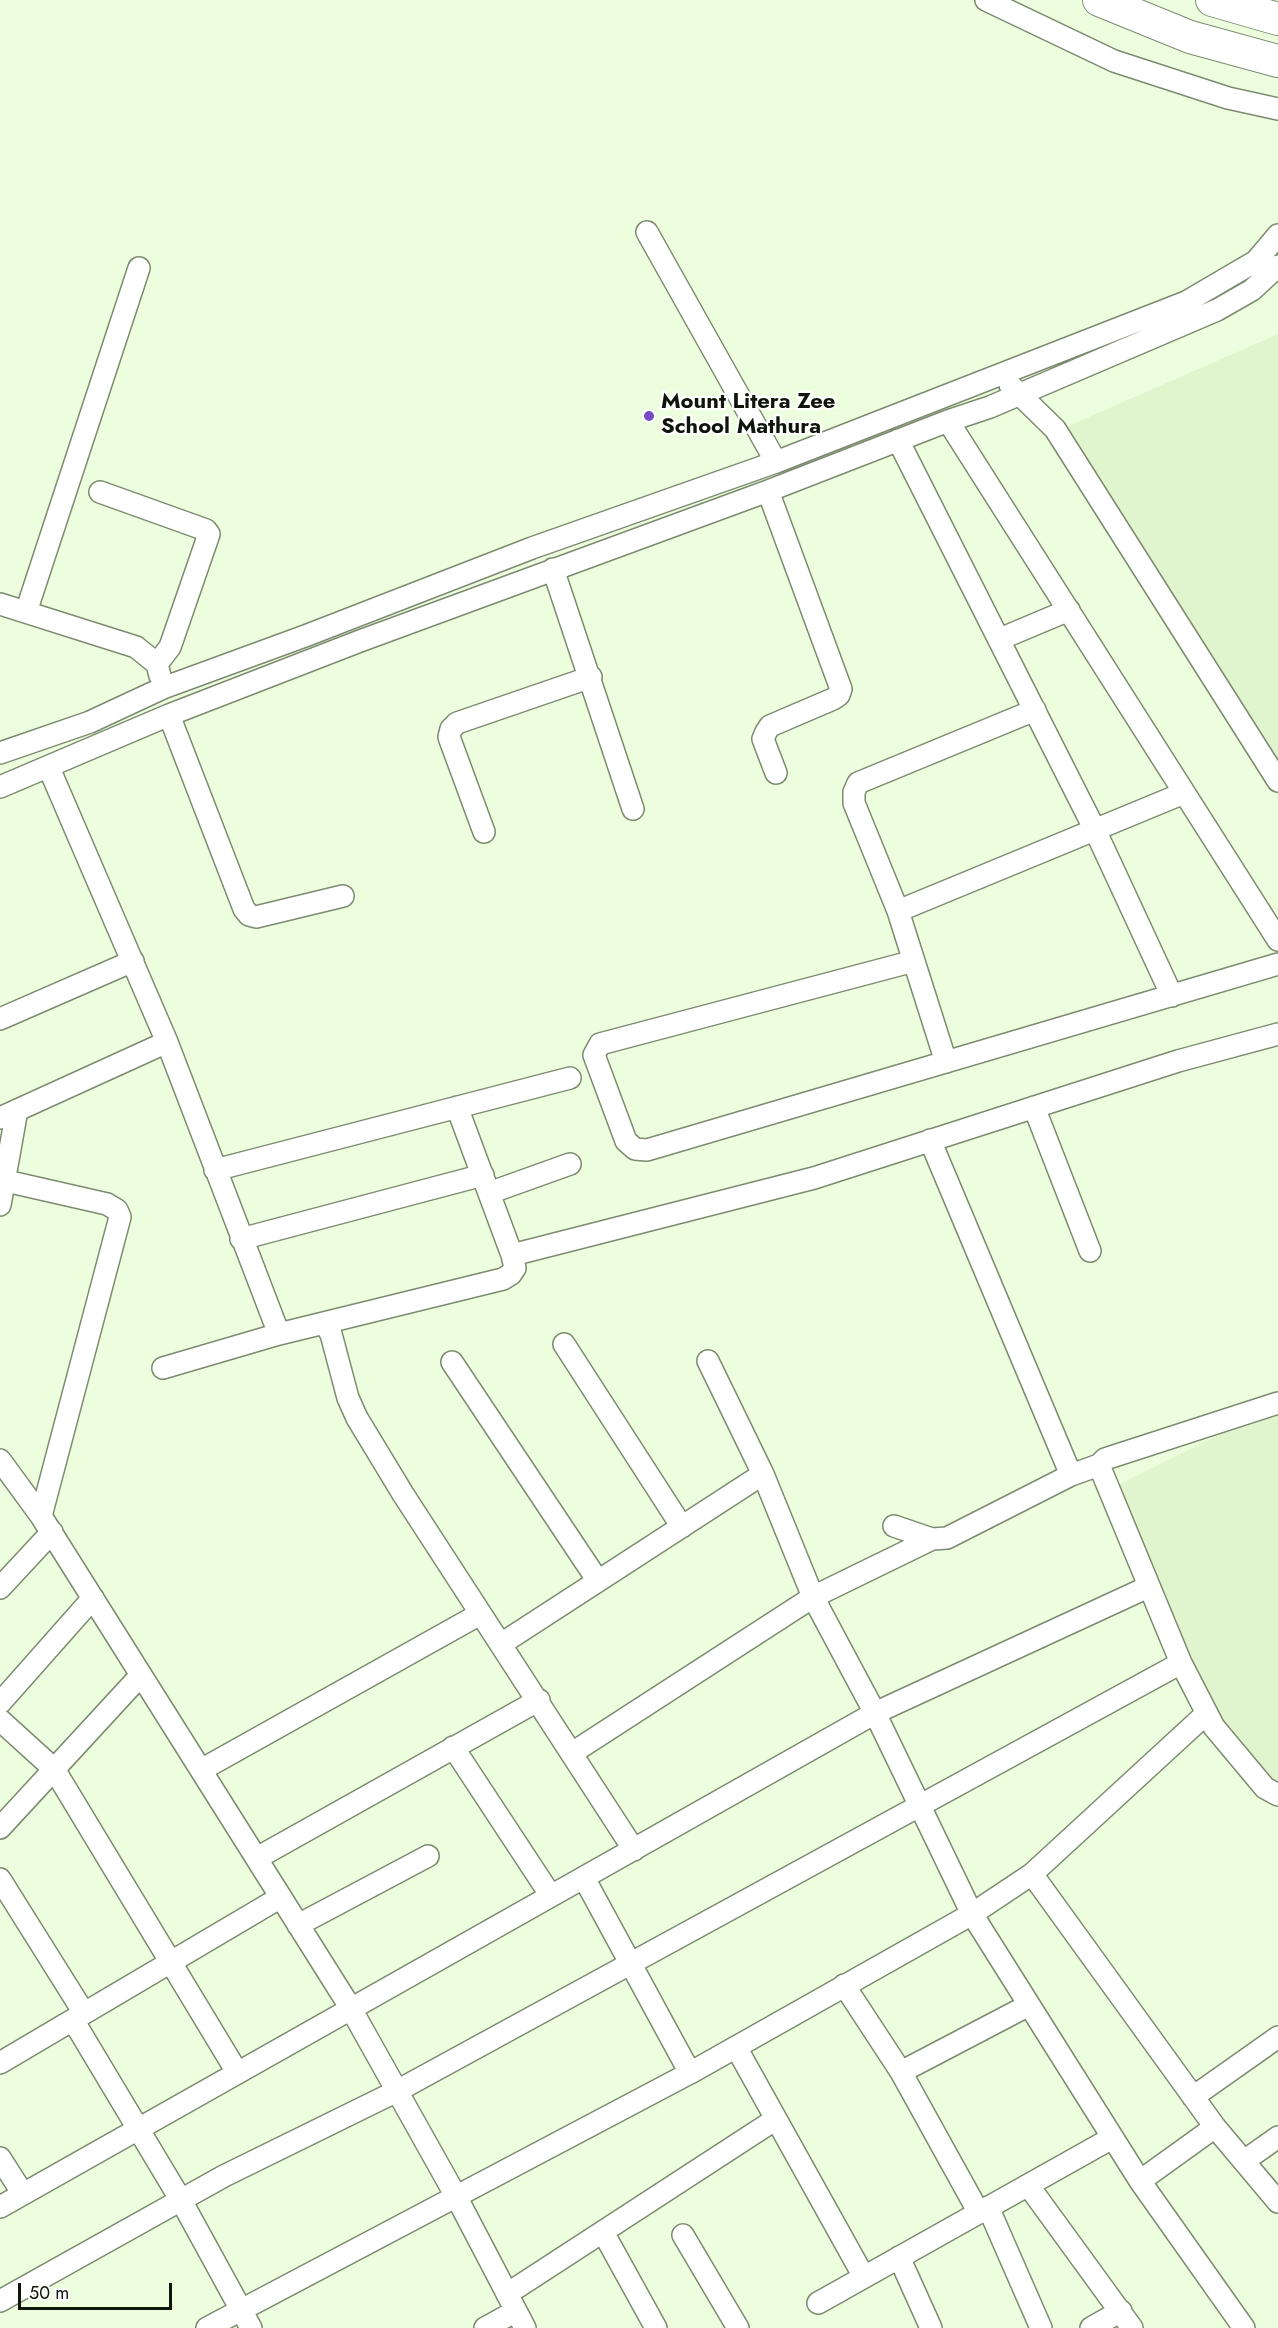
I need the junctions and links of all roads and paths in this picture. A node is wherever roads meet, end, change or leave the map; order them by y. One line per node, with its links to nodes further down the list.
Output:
1 (986, 0): 6 (street)
2 (1099, 0): 5 (highway)
3 (1212, 0): 4 (highway)
4 (1278, 19)
5 (1278, 61)
6 (1278, 109)
7 (647, 232): 15 (street)
8 (1278, 235): 11 (street)
9 (139, 268): 22 (street)
10 (1274, 278): 12 (street)
11 (997, 375): 12 (street); 15 (street)
12 (1020, 394): 13 (street); 35 (street)
13 (948, 421): 14 (street); 20 (street)
14 (898, 440): 16 (street); 24 (street)
15 (776, 462): 21 (street)
16 (768, 491): 18 (street); 34 (street)
17 (100, 492): 25 (street)
18 (553, 569): 23 (street); 26 (street)
19 (0, 604): 22 (street)
20 (1069, 610): 24 (street); 37 (street)
21 (371, 611): 23 (street); 27 (street)
22 (26, 612): 25 (street)
23 (380, 633): 29 (street)
24 (1000, 639): 28 (street)
25 (157, 664): 27 (street)
26 (591, 677): 38 (street); 39 (street)
27 (163, 688): 30 (street)
28 (1035, 710): 40 (street); 42 (street)
29 (169, 716): 31 (street); 41 (street)
30 (86, 723): 31 (street); 32 (street)
31 (96, 747): 33 (street)
32 (0, 753)
33 (49, 768): 36 (street); 44 (street)
34 (776, 773)
35 (1278, 780)
36 (0, 787)
37 (1184, 793): 40 (street); 43 (street)
38 (633, 809)
39 (484, 832)
40 (1096, 832): 42 (street); 47 (street)
41 (343, 896)
42 (898, 911): 45 (street)
43 (1278, 940)
44 (133, 960): 48 (street); 50 (street)
45 (914, 961): 51 (street); 51 (street)
46 (1278, 964): 47 (street)
47 (1172, 996): 51 (street)
48 (0, 1019)
49 (1278, 1034): 54 (street)
50 (167, 1042): 55 (street); 58 (street)
51 (945, 1062)
52 (570, 1077): 53 (street)
53 (457, 1107): 58 (street); 60 (street)
54 (1034, 1107): 56 (street); 63 (street)
55 (9, 1114): 59 (street)
56 (930, 1140): 64 (street); 75 (street)
57 (570, 1164): 60 (street)
58 (215, 1170): 62 (street)
59 (6, 1181): 61 (street); 76 (street)
60 (486, 1184): 62 (street); 64 (street)
61 (0, 1205)
62 (241, 1239): 66 (street)
63 (1090, 1251)
64 (512, 1255): 65 (street)
65 (325, 1324): 66 (street); 85 (street)
66 (279, 1334): 70 (street)
67 (564, 1344): 78 (street)
68 (708, 1361): 74 (street)
69 (452, 1362): 80 (street)
70 (163, 1368)
71 (1278, 1403): 73 (street)
72 (0, 1460): 76 (street)
73 (1099, 1465): 75 (street); 81 (street)
74 (763, 1474): 78 (street); 83 (street)
75 (1071, 1475): 79 (street)
76 (46, 1524): 82 (street); 84 (street)
77 (894, 1526): 79 (street)
78 (682, 1527): 80 (street)
79 (932, 1539): 83 (street)
80 (598, 1581): 86 (street)
81 (1148, 1587): 87 (street); 91 (street)
82 (0, 1588)
83 (813, 1597): 91 (street); 95 (street)
84 (93, 1598): 88 (street); 90 (street)
85 (480, 1614): 86 (street); 97 (street)
86 (501, 1644): 89 (street)
87 (1181, 1663): 92 (street); 99 (street)
88 (141, 1675): 96 (street); 97 (street)
89 (539, 1700): 94 (street); 95 (street)
90 (0, 1703)
91 (874, 1713): 99 (street); 101 (street)
92 (1207, 1713): 98 (street); 104 (street)
93 (0, 1720): 96 (street)
94 (453, 1747): 103 (street); 107 (street)
95 (572, 1753): 101 (street)
96 (54, 1769): 100 (street); 112 (street)
97 (201, 1770): 103 (street)
98 (1278, 1795)
99 (918, 1806): 109 (street); 111 (street)
100 (0, 1828)
101 (634, 1850): 105 (street)
102 (428, 1856): 110 (street)
103 (257, 1858): 108 (street)
104 (1032, 1874): 109 (street); 124 (street)
105 (584, 1878): 107 (street); 111 (street)
106 (0, 1879): 116 (street)
107 (551, 1896): 115 (street)
108 (281, 1897): 110 (street); 112 (street)
109 (972, 1914): 113 (street); 114 (street)
110 (298, 1925): 115 (street)
111 (631, 1962): 122 (street); 123 (street)
112 (169, 1963): 116 (street); 120 (street)
113 (844, 1985): 118 (street); 121 (street)
114 (1029, 2006): 121 (street); 129 (street)
115 (350, 2007): 120 (street); 123 (street)
116 (79, 2017): 119 (street); 127 (street)
117 (1278, 2037): 124 (street)
118 (736, 2047): 122 (street); 125 (street)
119 (0, 2063)
120 (237, 2072): 127 (street)
121 (901, 2072): 139 (street)
122 (690, 2073): 135 (street)
123 (397, 2091): 135 (street); 136 (street)
124 (1193, 2097): 126 (street)
125 (776, 2119): 140 (street); 143 (street)
126 (1215, 2127): 131 (street); 132 (street)
127 (137, 2129): 134 (street); 136 (street)
128 (1278, 2137): 131 (street)
129 (1112, 2138): 132 (street); 133 (street)
130 (0, 2158): 134 (street)
131 (1244, 2161): 137 (street)
132 (1140, 2181): 156 (street)
133 (1028, 2184): 139 (street); 147 (street)
134 (23, 2194): 138 (street)
135 (458, 2198): 146 (street); 148 (street)
136 (182, 2202): 144 (street); 148 (street)
137 (1278, 2202)
138 (0, 2207)
139 (983, 2210): 142 (street); 154 (street)
140 (603, 2232): 146 (street); 151 (street)
141 (683, 2235): 152 (street)
142 (899, 2257): 143 (street); 153 (street)
143 (864, 2277): 145 (street)
144 (0, 2301)
145 (818, 2303)
146 (516, 2311): 150 (street)
147 (1126, 2319): 155 (street)
148 (246, 2320): 149 (street)
149 (207, 2328)
150 (485, 2328)
151 (656, 2328)
152 (738, 2328)
153 (931, 2328)
154 (1041, 2328)
155 (1091, 2328)
156 (1244, 2328)

